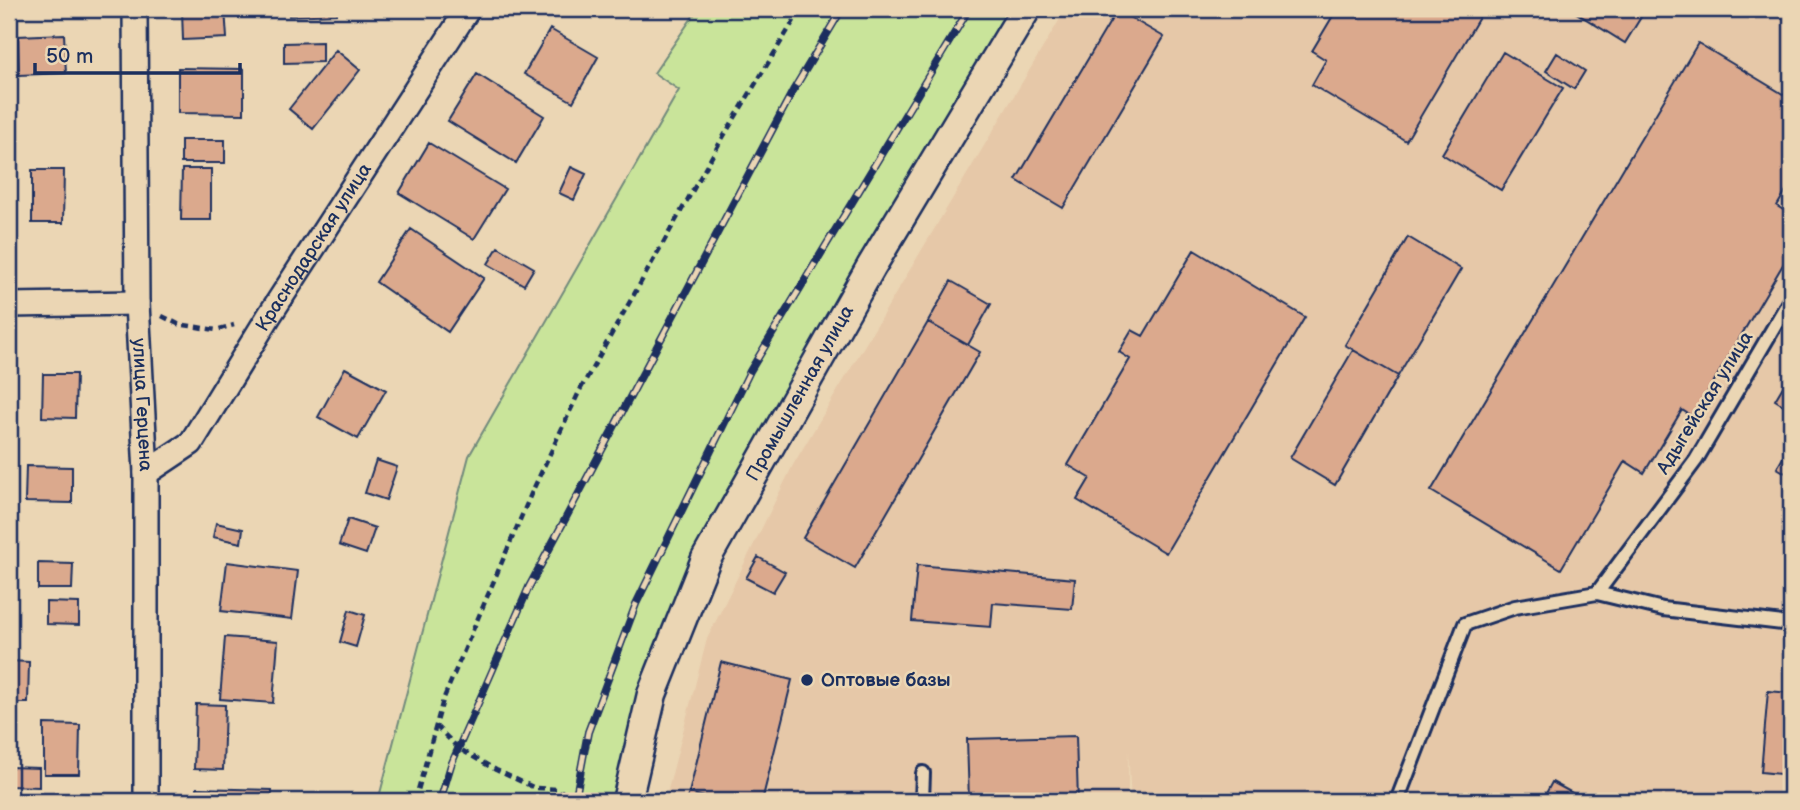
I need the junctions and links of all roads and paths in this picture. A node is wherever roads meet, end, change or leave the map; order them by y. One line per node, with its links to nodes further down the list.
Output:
1 (135, 9): 6 (street, улица Герцена)
2 (468, 9): 8 (street, Краснодарская улица)
3 (801, 9): 12 (path)
4 (1027, 9): 17 (street, Промышленная улица)
5 (1791, 298): 10 (lane, Адыгейская улица)
6 (137, 303): 7 (street); 8 (path); 9 (street, улица Герцена)
7 (9, 305)
8 (269, 316): 9 (street, Краснодарская улица)
9 (146, 472): 14 (street, улица Герцена)
10 (1597, 593): 11 (lane); 19 (lane)
11 (1791, 624)
12 (436, 726): 15 (path); 16 (path)
13 (923, 773): 18 (lane)
14 (146, 801)
15 (415, 801)
16 (572, 801)
17 (627, 801)
18 (922, 801)
19 (1397, 801)

